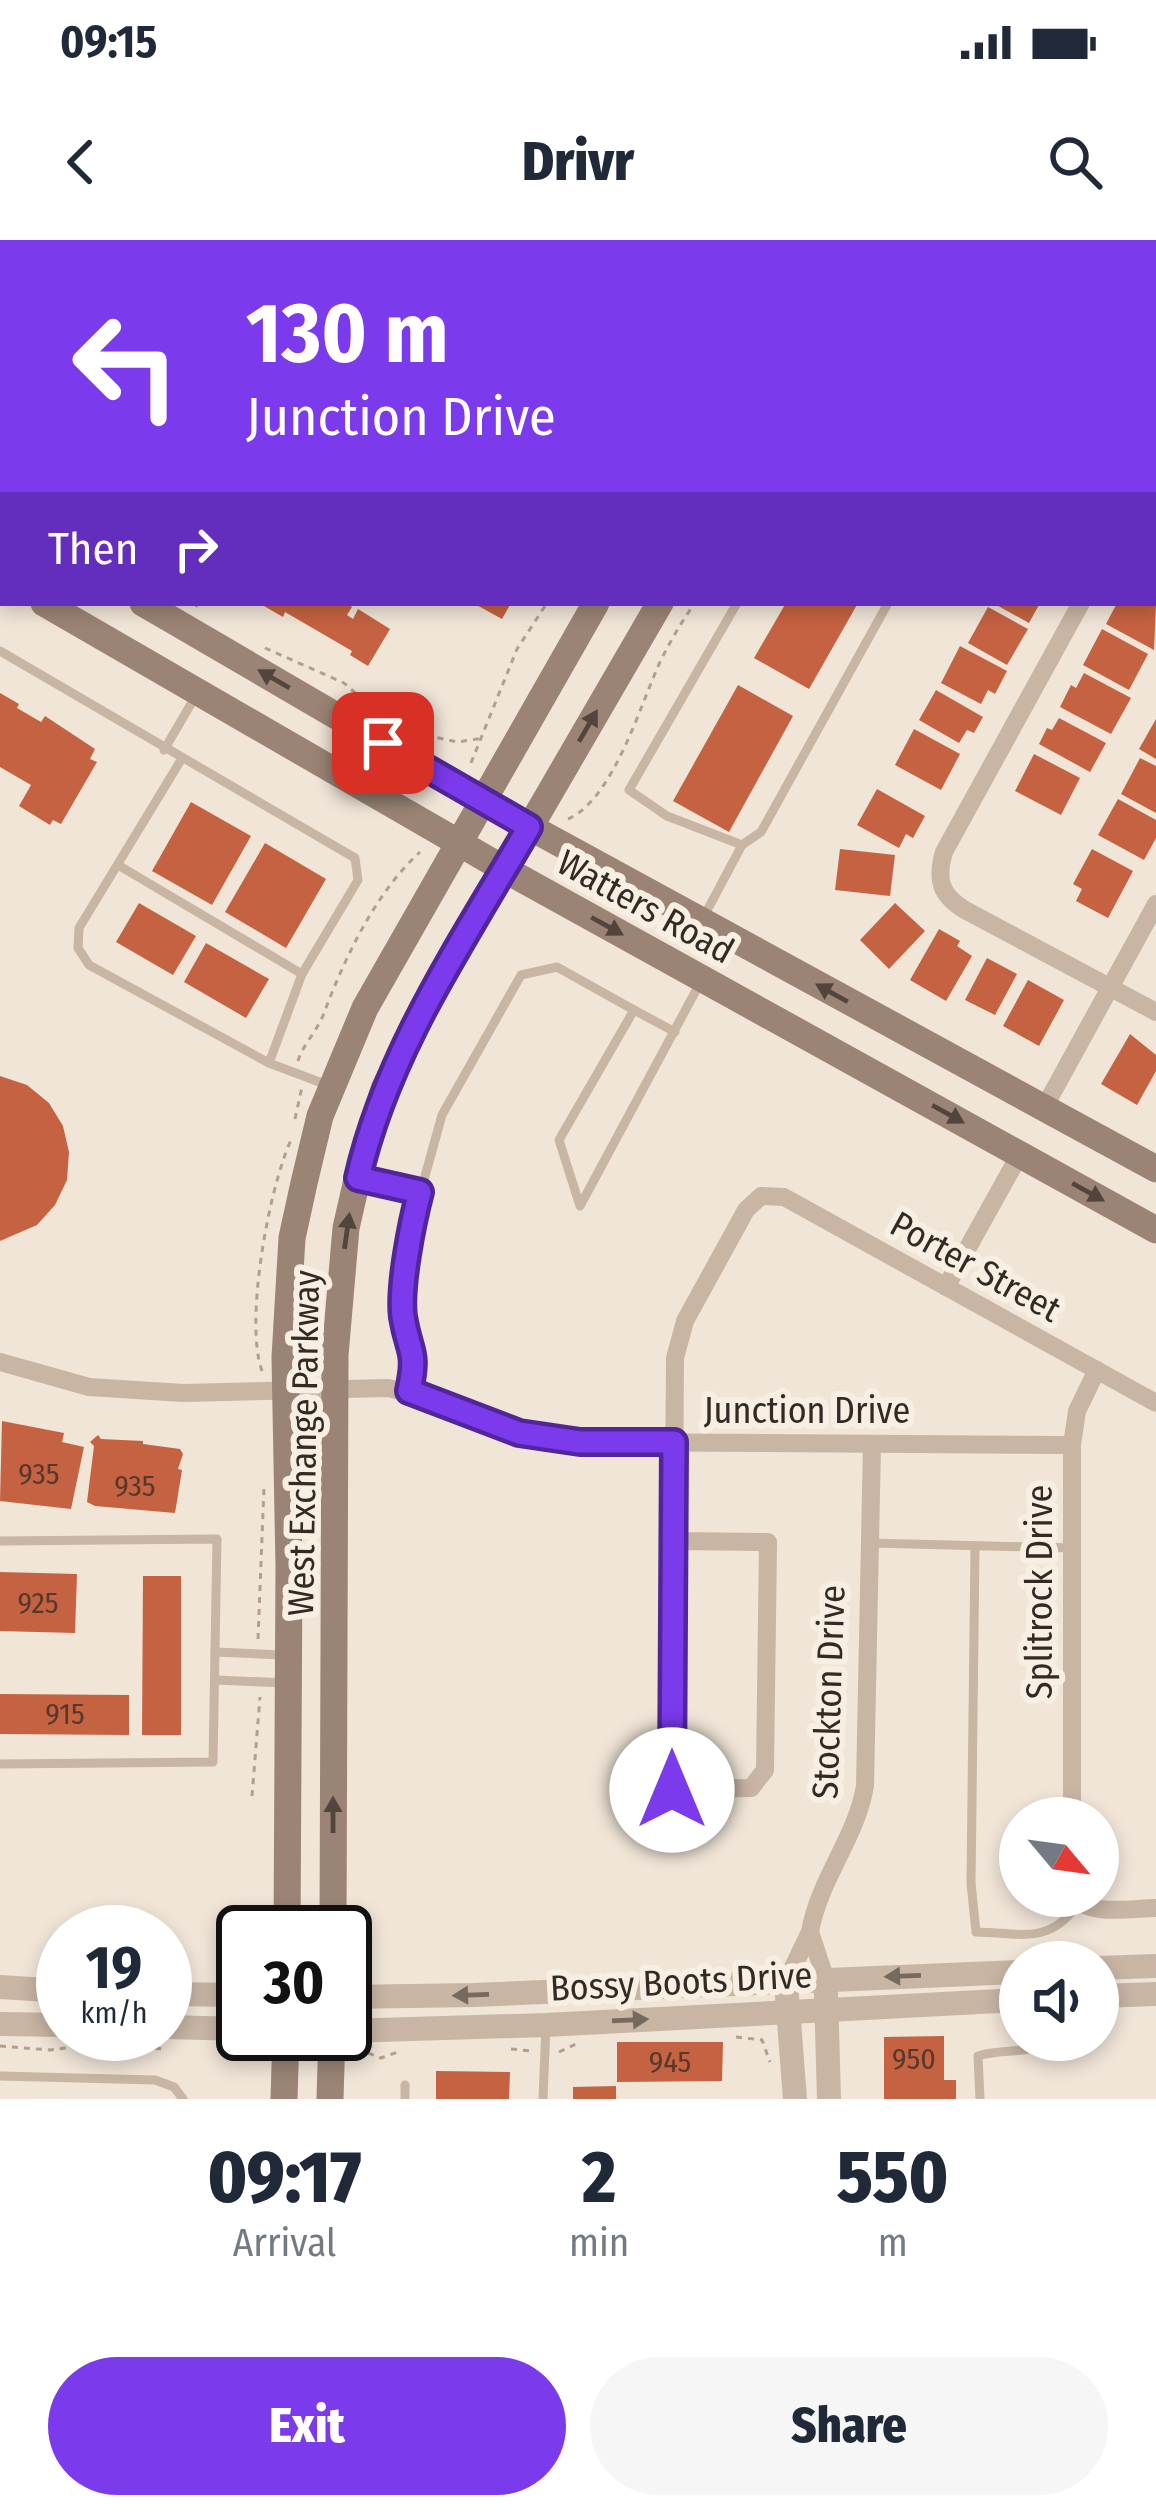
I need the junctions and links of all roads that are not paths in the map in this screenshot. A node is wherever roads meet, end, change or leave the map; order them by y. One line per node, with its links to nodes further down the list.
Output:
1 (49, 606): 9 (main road, Watters Road)
2 (148, 606): 12 (main road, Watters Road, one-way to 2)
3 (594, 606): 12 (main road, West Exchange Parkway)
4 (658, 606): 13 (main road, West Exchange Parkway, one-way to 4)
5 (735, 606): 15 (lane)
6 (886, 606): 15 (lane)
7 (1079, 606): 22 (street)
8 (0, 651): 10 (lane)
9 (198, 692): 10 (lane); 14 (main road, Watters Road)
10 (164, 750): 11 (lane)
11 (181, 760): 16 (lane); 20 (lane)
12 (484, 802): 13 (main road, Watters Road); 14 (main road, West Exchange Parkway)
13 (529, 827): 17 (main road, West Exchange Parkway); 19 (main road, Watters Road)
14 (459, 843): 17 (main road, Watters Road); 27 (main road, West Exchange Parkway)
15 (742, 845): 19 (lane)
16 (118, 865): 20 (lane); 26 (lane)
17 (504, 869): 21 (main road, Watters Road, one-way to 21); 31 (main road, West Exchange Parkway)
18 (1156, 904): 22 (street)
19 (701, 921): 28 (main road, Watters Road, one-way to 19)
20 (302, 974): 26 (lane)
21 (703, 978): 25 (lane); 29 (main road, Watters Road, one-way to 29)
22 (1110, 988): 24 (street); 28 (street)
23 (634, 1010): 25 (lane); 25 (lane); 32 (lane)
24 (1156, 1012)
25 (675, 1032)
26 (269, 1063): 27 (lane)
27 (332, 1086): 38 (main road, West Exchange Parkway)
28 (1044, 1108): 30 (main road, Watters Road)
29 (1020, 1154): 33 (main road, Watters Road, one-way to 33); 34 (street)
30 (1156, 1169)
31 (358, 1178): 32 (lane); 37 (main road, West Exchange Parkway, one-way to 31)
32 (420, 1192): 39 (lane)
33 (1156, 1230)
34 (946, 1287): 36 (street, Porter Street); 41 (street, Porter Street)
35 (0, 1362): 38 (street, Junction Drive)
36 (1096, 1370): 40 (street, Porter Street); 43 (street, Splitrock Drive)
37 (335, 1389): 38 (street, Junction Drive); 39 (street, Junction Drive); 55 (main road, West Exchange Parkway, one-way to 37)
38 (284, 1390): 50 (main road, West Exchange Parkway)
39 (409, 1391): 41 (street, Junction Drive)
40 (1156, 1403)
41 (674, 1442): 42 (street, Junction Drive); 45 (street)
42 (872, 1444): 43 (street, Junction Drive); 46 (street, Stockton Drive)
43 (1072, 1445): 48 (street, Splitrock Drive)
44 (0, 1541): 49 (lane)
45 (674, 1541): 45 (street)
46 (870, 1544): 47 (lane); 59 (street, Stockton Drive)
47 (975, 1546): 48 (lane); 58 (lane)
48 (1072, 1548): 53 (street, Splitrock Drive)
49 (215, 1652): 50 (lane); 51 (lane)
50 (273, 1668): 51 (lane); 54 (main road, West Exchange Parkway)
51 (214, 1680): 52 (lane)
52 (0, 1764)
53 (1072, 1797)
54 (286, 1905)
55 (333, 1905)
56 (1119, 1908): 57 (street)
57 (1156, 1908)
58 (1068, 1917)
59 (810, 1932): 63 (street); 64 (street, Stockton Drive)
60 (1156, 1966): 61 (street)
61 (1119, 1967)
62 (999, 1973): 63 (street, Bossy Boots Drive, one-way to 63)
63 (826, 1980): 64 (street, Bossy Boots Drive); 71 (street)
64 (786, 1982): 68 (street, Bossy Boots Drive, one-way to 68); 72 (street, Stockton Drive)
65 (0, 1987): 66 (street)
66 (36, 1989)
67 (1156, 1994): 69 (street)
68 (372, 1995)
69 (1119, 1995)
70 (999, 2001): 71 (street, Bossy Boots Drive)
71 (827, 2009): 72 (street, Bossy Boots Drive); 88 (street)
72 (787, 2011): 75 (street, Bossy Boots Drive, one-way to 72); 87 (street, Stockton Drive)
73 (0, 2024): 74 (street)
74 (36, 2025)
75 (546, 2025): 76 (street, Bossy Boots Drive); 86 (lane)
76 (372, 2030)
77 (999, 2051): 89 (lane)
78 (279, 2061): 83 (main road)
79 (331, 2061): 84 (main road)
80 (0, 2075): 82 (lane)
81 (405, 2085): 85 (lane)
82 (183, 2099)
83 (284, 2099)
84 (330, 2099)
85 (405, 2099)
86 (543, 2099)
87 (795, 2099)
88 (829, 2099)
89 (980, 2099)

